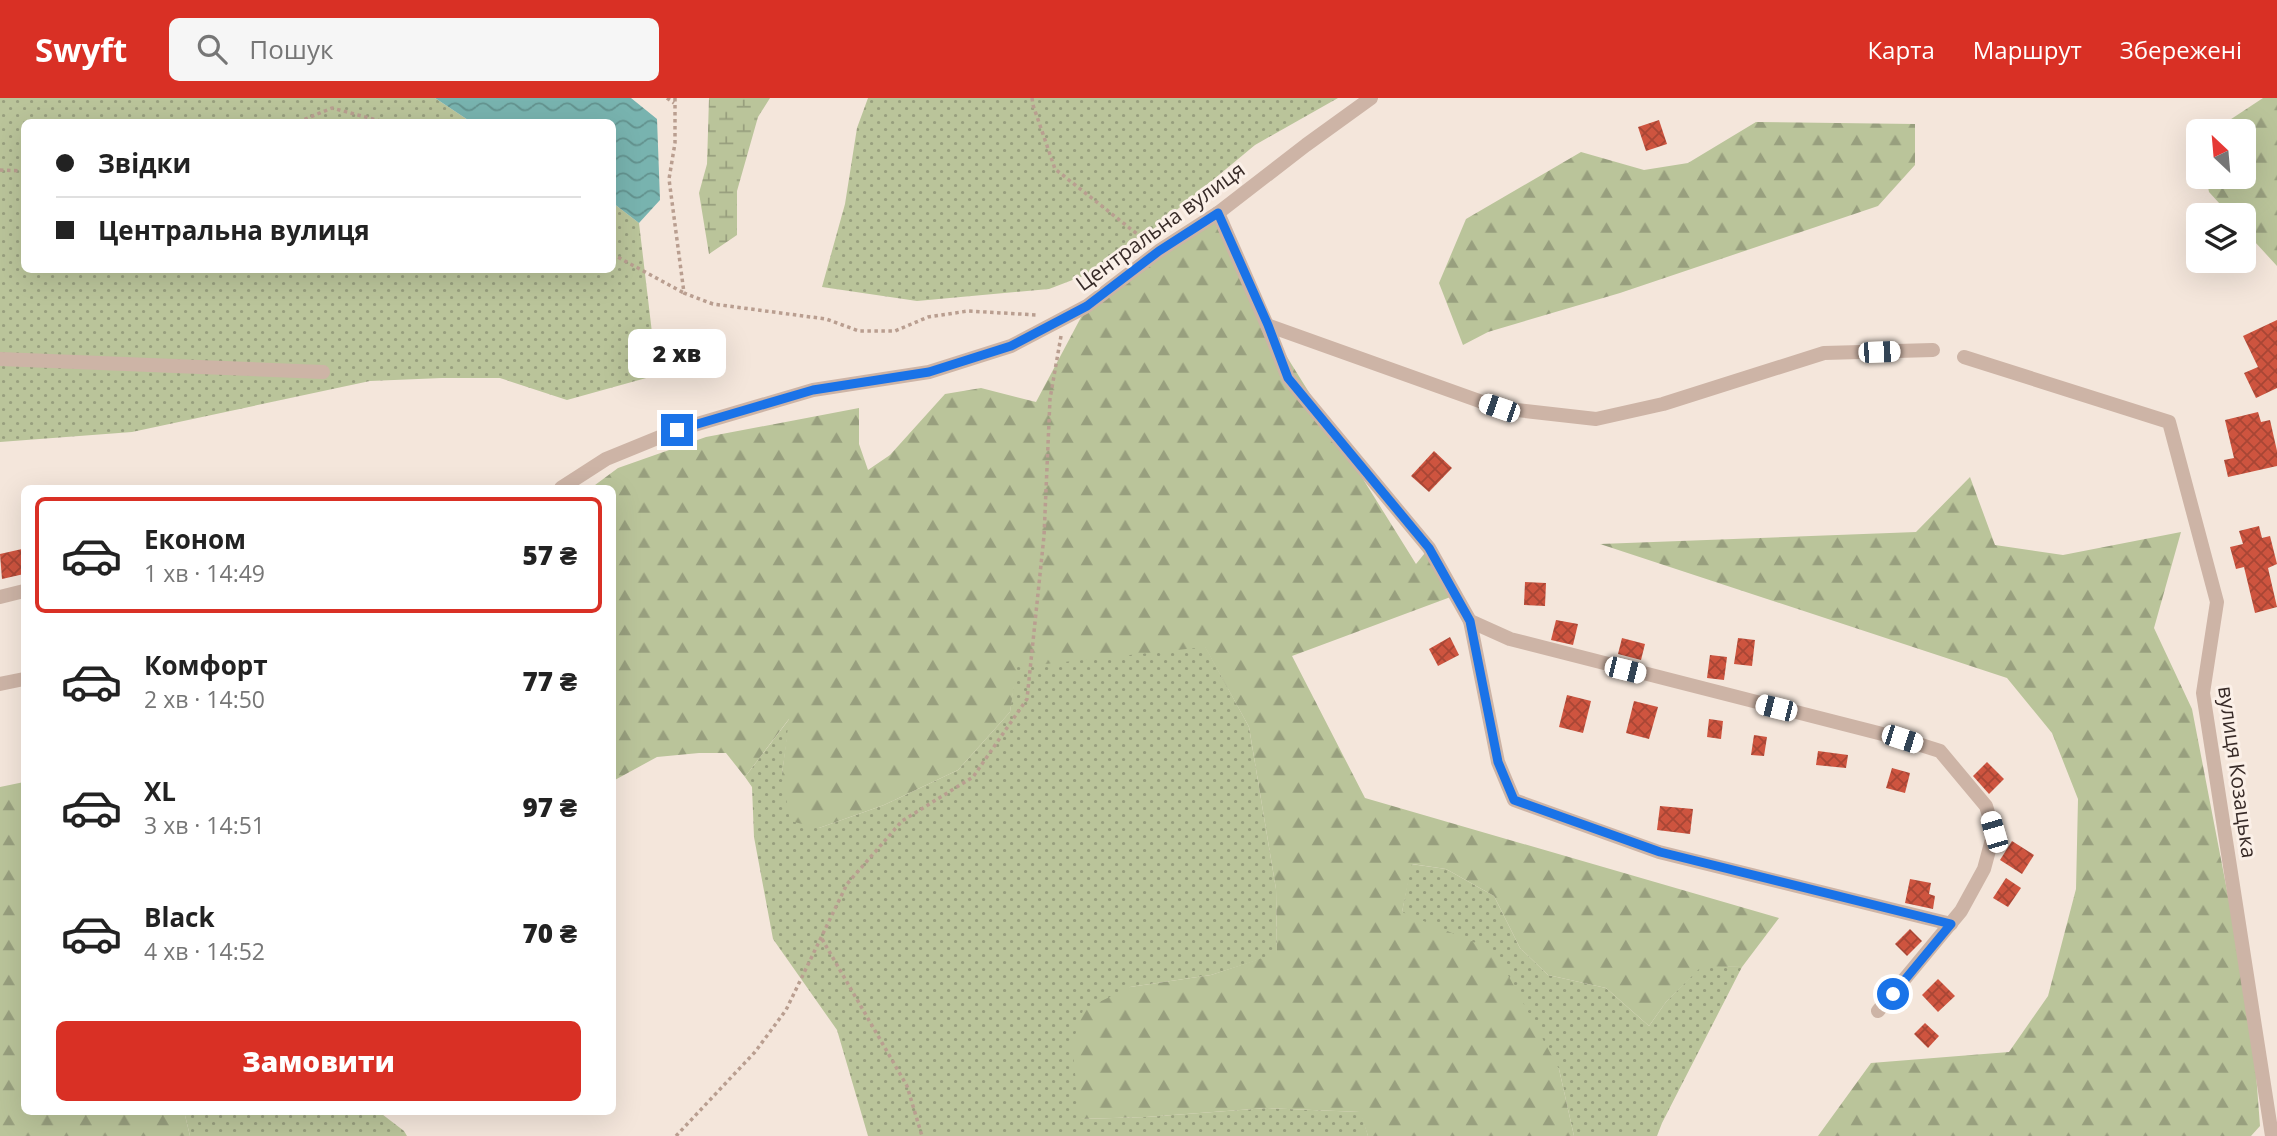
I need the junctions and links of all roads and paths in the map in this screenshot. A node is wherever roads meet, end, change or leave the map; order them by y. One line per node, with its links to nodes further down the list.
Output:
1 (667, 98): 4 (path)
2 (1032, 98): 10 (path)
3 (1371, 98): 9 (street, Центральна вулиця)
4 (674, 100): 12 (path)
5 (305, 119): 6 (path)
6 (373, 119)
7 (0, 170): 8 (path)
8 (21, 171)
9 (1218, 213): 10 (street, Центральна вулиця); 14 (street)
10 (1159, 251): 13 (street, Центральна вулиця)
11 (616, 256): 12 (path)
12 (684, 293): 13 (path)
13 (1065, 316): 19 (street, Центральна вулиця); 26 (path)
14 (1268, 325): 15 (street); 22 (street)
15 (1933, 350)
16 (1964, 357): 30 (street, вулиця Козацька)
17 (0, 359): 18 (street)
18 (323, 372)
19 (566, 485)
20 (21, 592): 21 (street)
21 (0, 597)
22 (1470, 621): 25 (street); 25 (street)
23 (21, 680): 24 (street)
24 (0, 684)
25 (1951, 924): 27 (street)
26 (821, 939): 28 (path); 29 (path)
27 (1878, 1011)
28 (676, 1136)
29 (922, 1136)
30 (2272, 1136)

